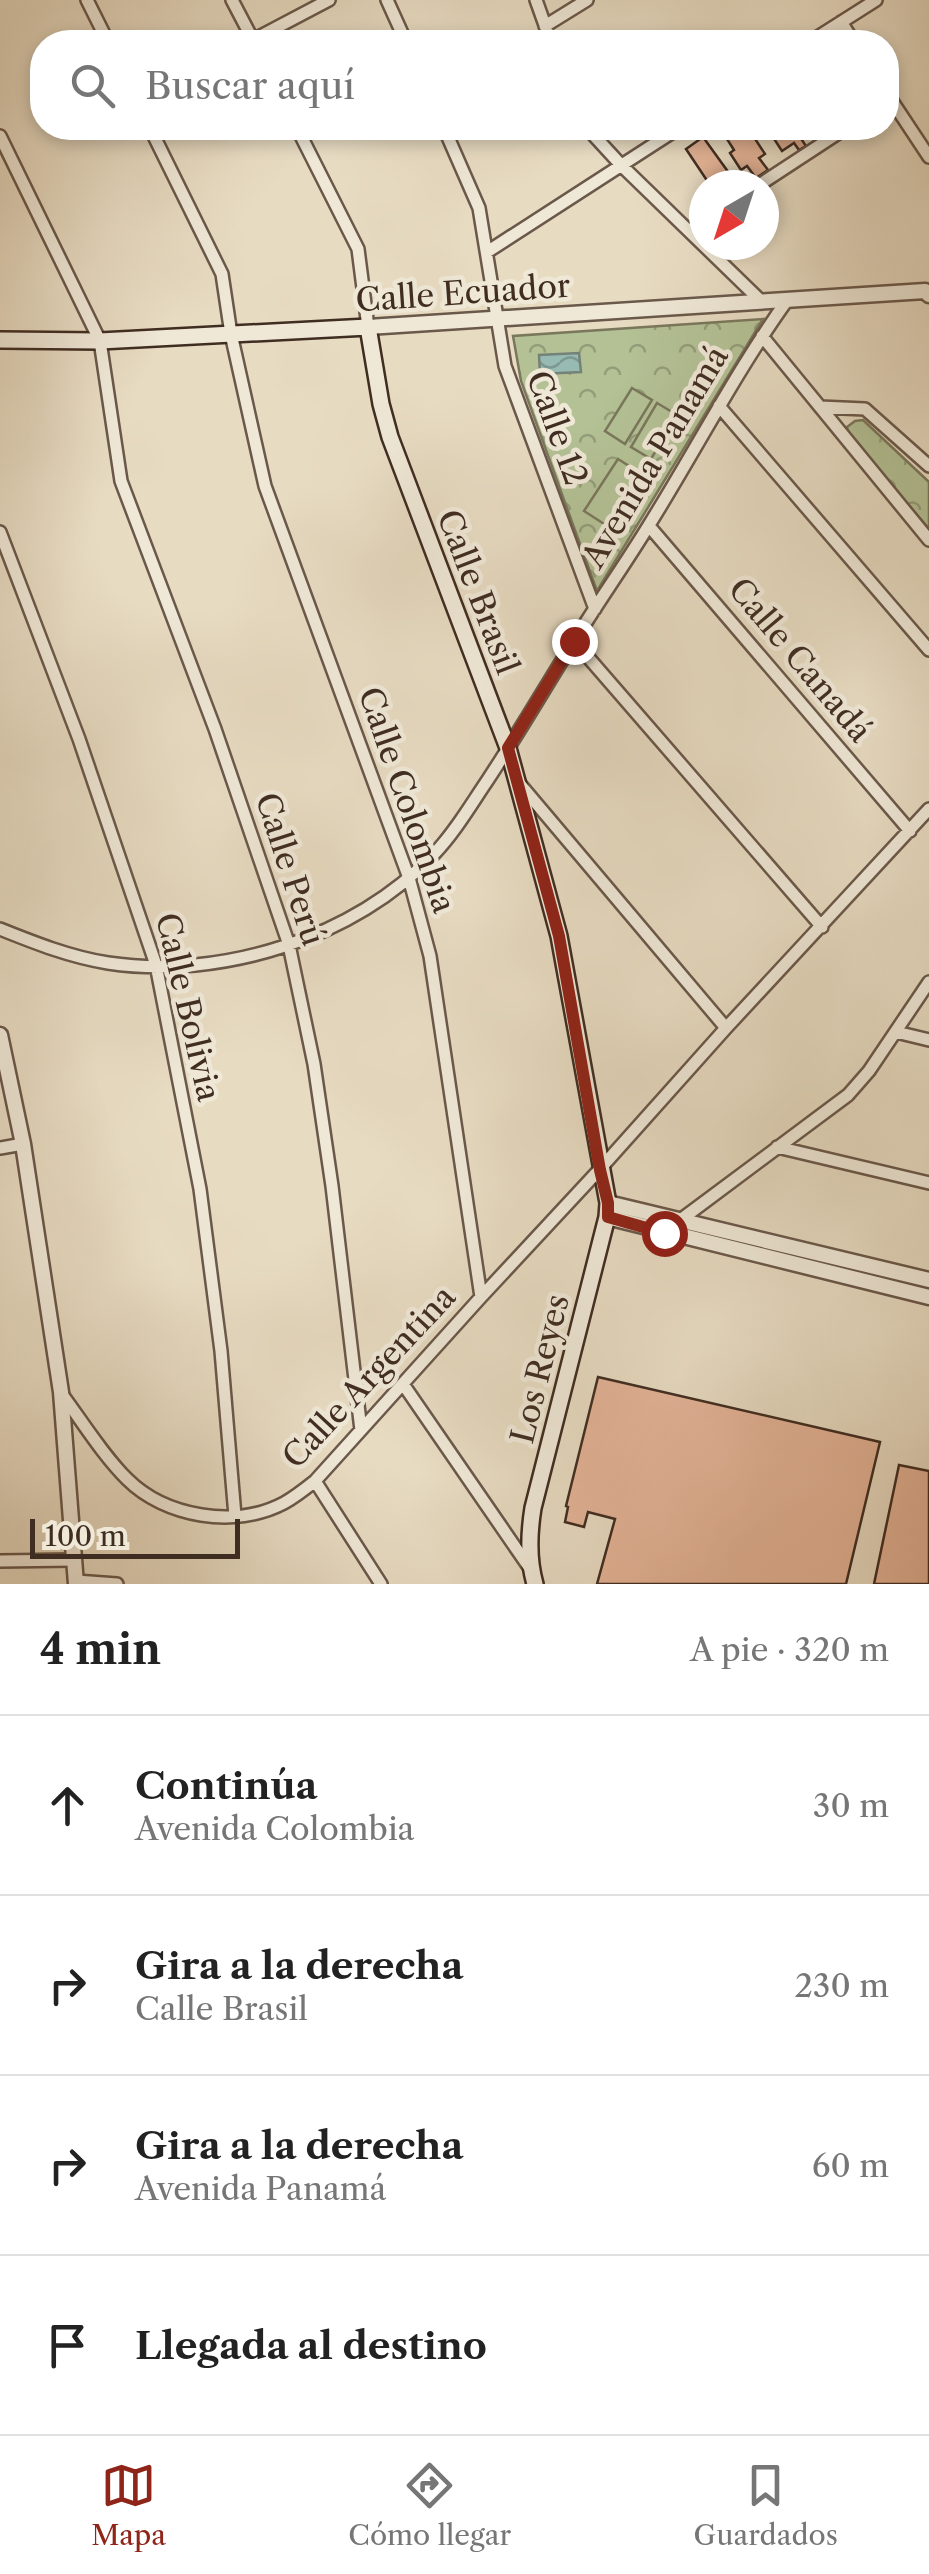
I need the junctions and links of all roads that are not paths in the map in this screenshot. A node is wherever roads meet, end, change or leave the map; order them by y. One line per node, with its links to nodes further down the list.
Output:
1 (87, 0): 10 (street)
2 (232, 0): 11 (street)
3 (329, 0): 12 (street)
4 (387, 0): 13 (street)
5 (536, 0): 9 (street)
6 (587, 0): 9 (street)
7 (876, 0): 8 (street)
8 (841, 22): 15 (street); 16 (street)
9 (545, 26): 14 (street)
10 (102, 30)
11 (248, 30)
12 (274, 30)
13 (401, 30)
14 (547, 30)
15 (829, 30)
16 (846, 30)
17 (899, 113): 25 (street)
18 (0, 136): 39 (street, Calle Perú)
19 (156, 140): 36 (street, Calle Colombia)
20 (303, 140): 35 (street)
21 (450, 140): 29 (street, Calle 12)
22 (599, 140): 26 (street)
23 (661, 140): 26 (street)
24 (828, 140): 27 (street)
25 (929, 158)
26 (622, 165): 28 (street); 29 (street)
27 (779, 172)
28 (689, 231)
29 (487, 252): 34 (street, Calle 12)
30 (719, 260): 33 (street)
31 (928, 292): 32 (street, Calle Ecuador)
32 (788, 299): 33 (street, Calle Ecuador); 37 (street, Avenida Panamá)
33 (761, 301): 34 (street, Calle Ecuador)
34 (498, 319): 35 (street, Calle Ecuador); 46 (street, Calle 12)
35 (368, 327): 36 (main road, Calle Ecuador); 49 (main road, Calle Brasil)
36 (232, 334): 39 (main road, Calle Ecuador); 53 (street, Calle Colombia)
37 (762, 336): 40 (street, Avenida Panamá); 41 (street)
38 (0, 340): 39 (main road, Calle Ecuador)
39 (100, 341): 56 (street, Calle Perú)
40 (718, 406): 43 (street, Avenida Panamá); 48 (street)
41 (820, 407): 42 (street); 45 (street)
42 (929, 466)
43 (649, 526): 46 (street, Avenida Panamá); 52 (street, Calle Canadá)
44 (0, 532): 57 (street, Calle Bolivia)
45 (929, 540)
46 (594, 609): 47 (street, Avenida Panamá)
47 (574, 641): 49 (street, Avenida Panamá); 54 (street)
48 (929, 650)
49 (508, 748): 50 (main road, Calle Brasil); 53 (street, Avenida Panamá)
50 (518, 782): 59 (street); 66 (main road, Calle Brasil)
51 (929, 809): 52 (street, Calle Argentina)
52 (910, 831): 54 (street, Calle Argentina)
53 (409, 878): 56 (street, Avenida Panamá); 72 (street, Calle Colombia)
54 (822, 927): 59 (street, Calle Argentina)
55 (0, 928): 57 (street, Avenida Panamá)
56 (288, 946): 57 (street, Avenida Panamá); 76 (street, Calle Perú)
57 (156, 966): 78 (street, Calle Bolivia)
58 (929, 982): 60 (street)
59 (726, 1028): 66 (street, Calle Argentina)
60 (896, 1032): 62 (street); 64 (street)
61 (0, 1035): 63 (street)
62 (929, 1040)
63 (23, 1144): 65 (street); 75 (street)
64 (777, 1147): 67 (street); 69 (street)
65 (0, 1148)
66 (600, 1170): 68 (main road, Los Reyes); 72 (street, Calle Argentina)
67 (929, 1183)
68 (608, 1210): 69 (street); 70 (street); 81 (main road, Los Reyes)
69 (679, 1221): 70 (street); 71 (street)
70 (664, 1233): 73 (street)
71 (929, 1280)
72 (481, 1296): 74 (street, Calle Argentina)
73 (929, 1297)
74 (403, 1384): 76 (street, Calle Argentina); 81 (street)
75 (61, 1392): 78 (street, Calle Argentina); 79 (street)
76 (361, 1430): 77 (street, Calle Argentina)
77 (316, 1482): 78 (street, Calle Argentina); 84 (street)
78 (235, 1516)
79 (74, 1560): 80 (street); 82 (street)
80 (0, 1561)
81 (533, 1577)
82 (76, 1582): 83 (street)
83 (118, 1584)
84 (381, 1584)

